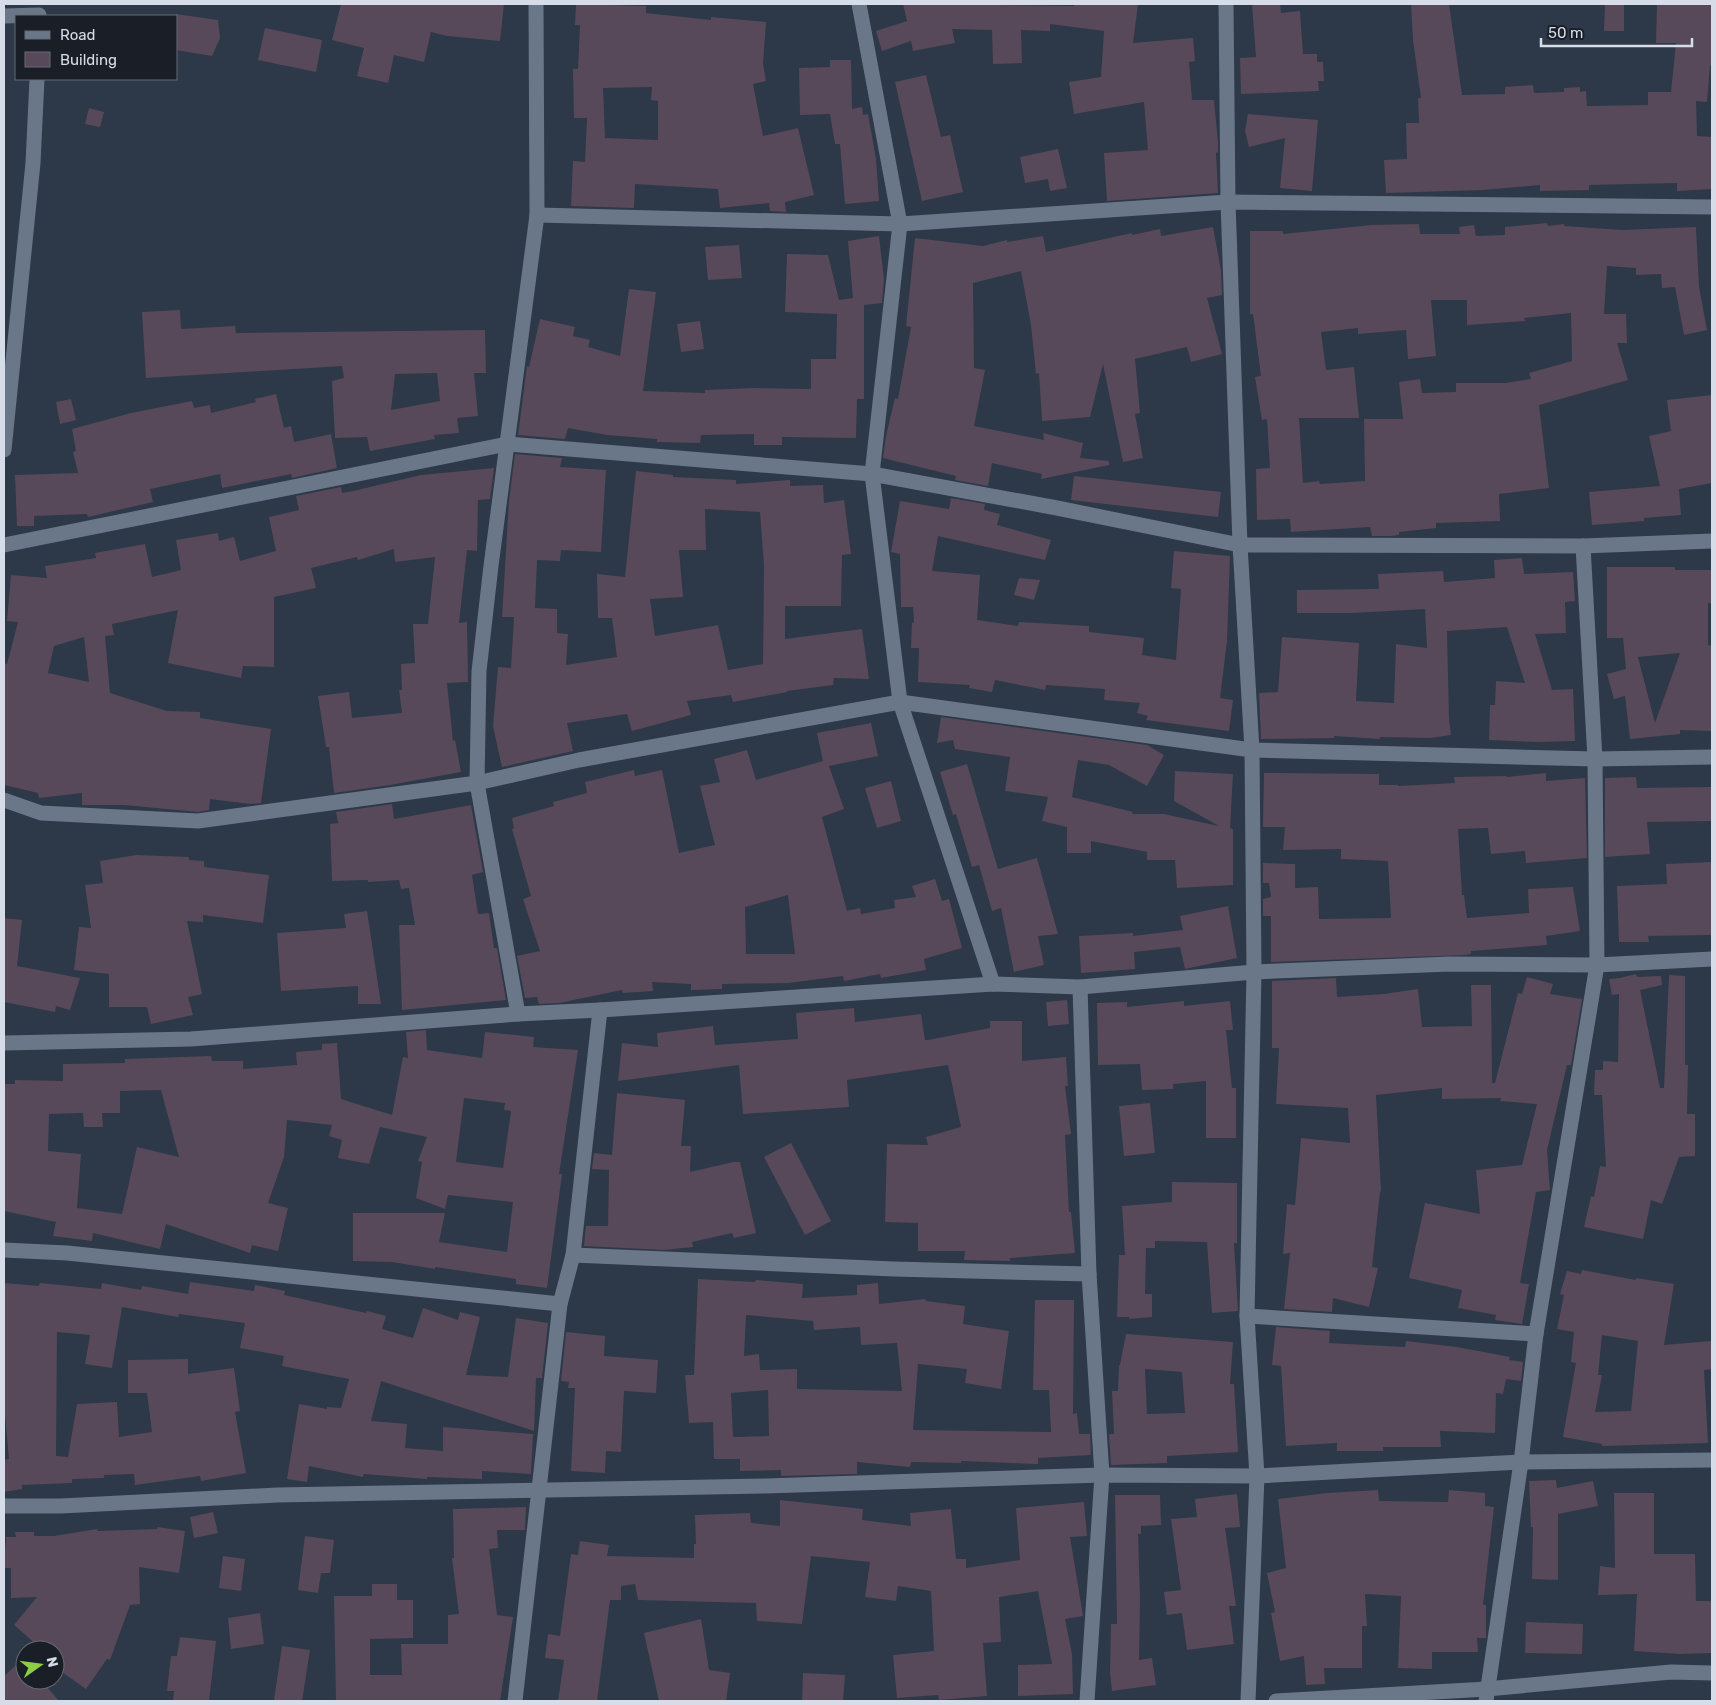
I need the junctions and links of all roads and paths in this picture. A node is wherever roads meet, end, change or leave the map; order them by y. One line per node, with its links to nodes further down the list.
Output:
1 (536, 4): 9 (street)
2 (859, 4): 10 (street)
3 (1226, 4): 7 (street)
4 (39, 12): 5 (street)
5 (4, 16)
6 (36, 80): 11 (street)
7 (1228, 202): 8 (street); 10 (street); 16 (street)
8 (1712, 207)
9 (537, 215): 10 (street); 12 (street)
10 (900, 224): 14 (street)
11 (10, 341): 13 (street)
12 (507, 444): 14 (street); 17 (street); 23 (street)
13 (4, 450)
14 (872, 474): 16 (street); 19 (street)
15 (1712, 541): 18 (street)
16 (1240, 545): 18 (street); 20 (street)
17 (4, 546)
18 (1583, 546): 22 (street)
19 (900, 702): 20 (street); 23 (street); 28 (street)
20 (1252, 750): 22 (street); 27 (street)
21 (1712, 757): 22 (street)
22 (1595, 759): 26 (street)
23 (477, 783): 24 (street); 31 (street)
24 (4, 800)
25 (1712, 958): 26 (street)
26 (1597, 965): 27 (street); 38 (street)
27 (1254, 972): 29 (street); 37 (street)
28 (993, 984): 29 (street); 30 (street)
29 (1080, 987): 35 (street)
30 (600, 1010): 31 (street); 34 (street)
31 (518, 1014): 32 (street)
32 (4, 1042)
33 (4, 1250): 36 (street)
34 (573, 1255): 35 (street); 36 (street)
35 (1089, 1274): 41 (street)
36 (560, 1304): 43 (street)
37 (1247, 1316): 38 (street); 42 (street)
38 (1536, 1334): 40 (street)
39 (1712, 1460): 40 (street)
40 (1522, 1462): 42 (street); 46 (street)
41 (1102, 1475): 42 (street); 43 (street); 48 (street)
42 (1257, 1476): 49 (street)
43 (539, 1490): 44 (street); 47 (street)
44 (4, 1506)
45 (1712, 1673): 46 (street)
46 (1486, 1695): 50 (street)
47 (515, 1701)
48 (1087, 1701)
49 (1248, 1701)
50 (1276, 1701)

